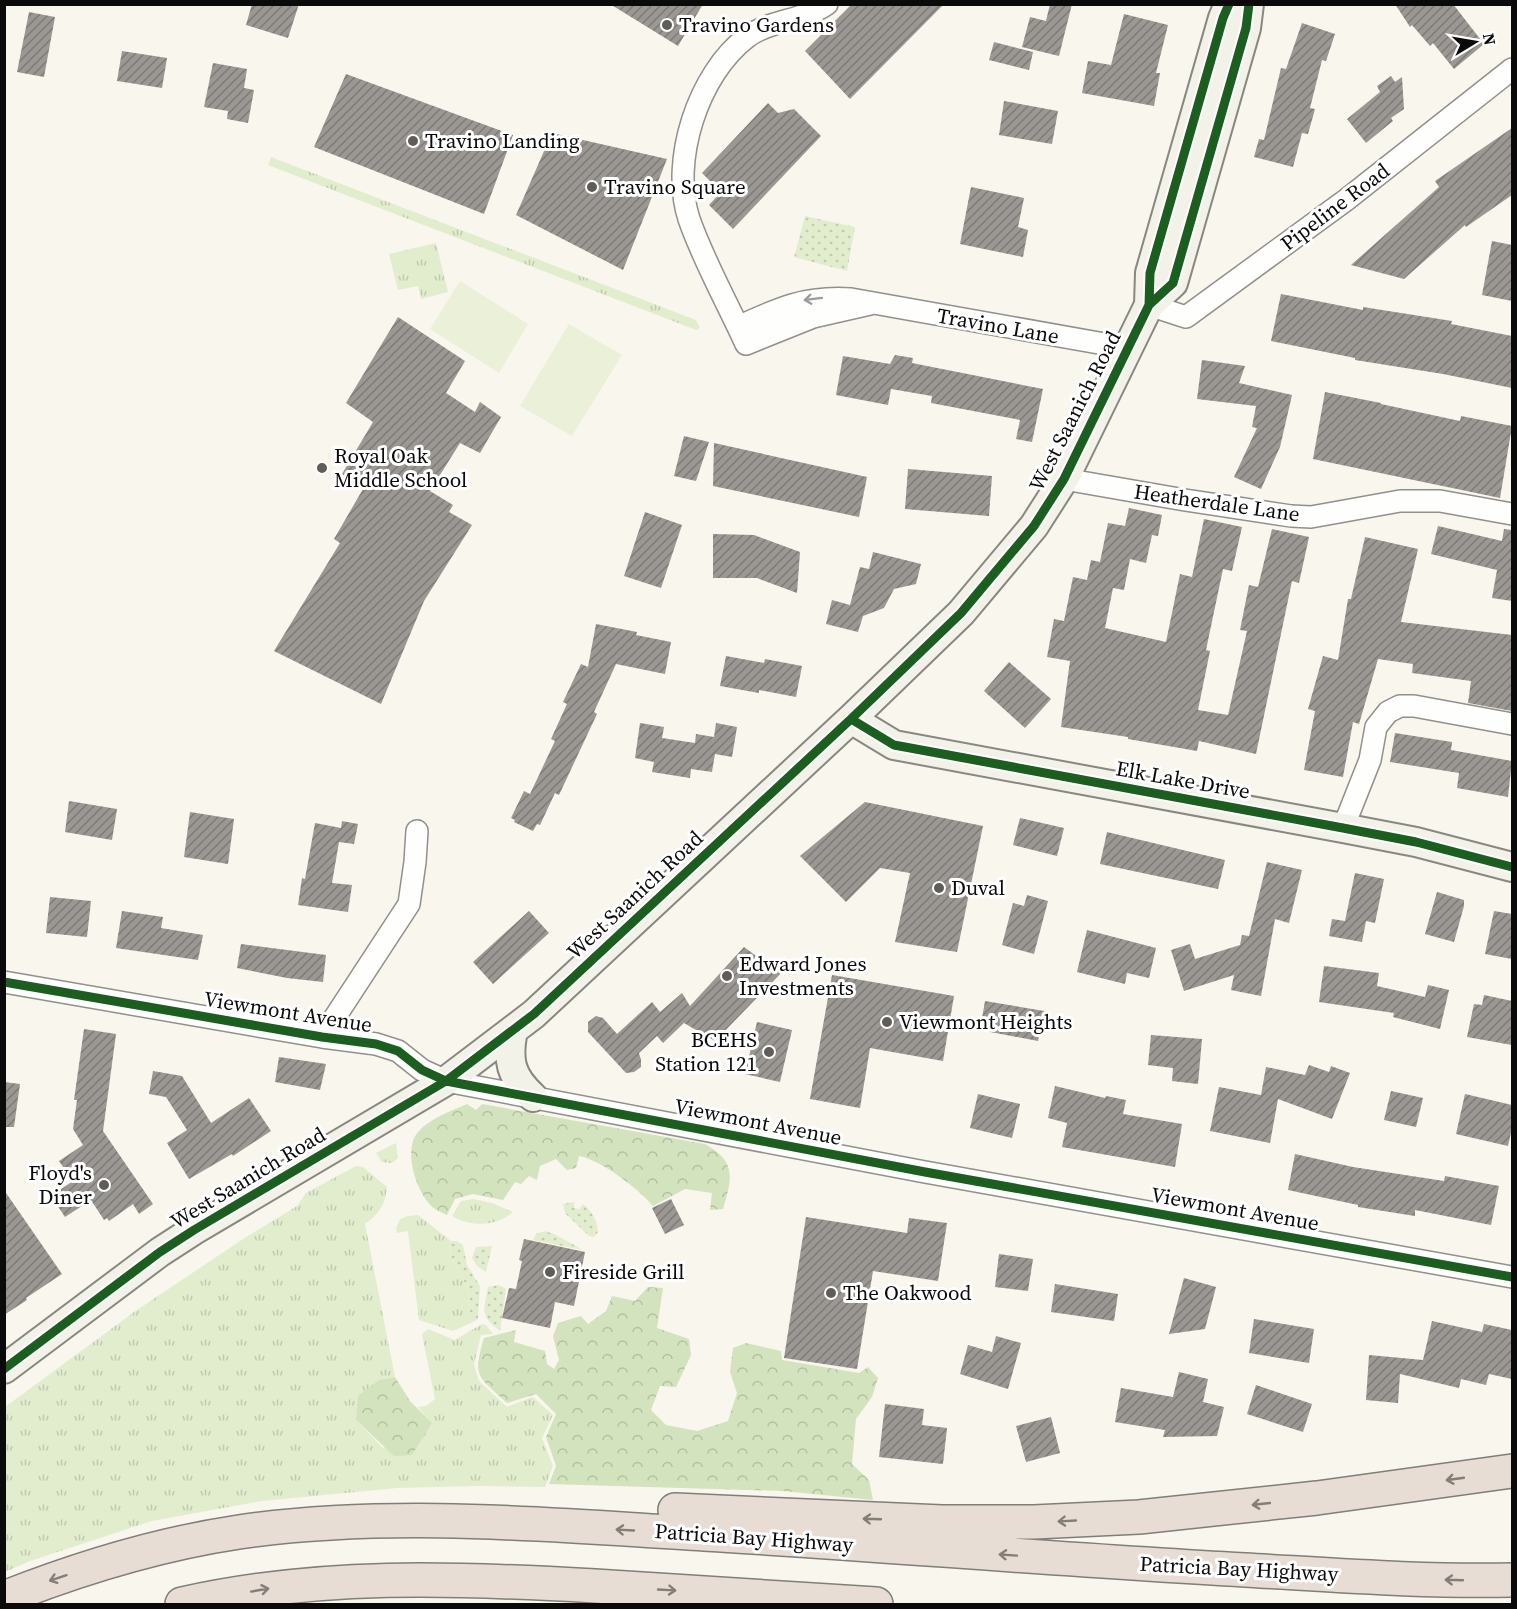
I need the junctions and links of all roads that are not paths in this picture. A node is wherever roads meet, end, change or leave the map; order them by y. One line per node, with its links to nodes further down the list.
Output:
1 (826, 4): 6 (street, Travino Lane)
2 (1229, 4): 5 (main road, West Saanich Road)
3 (1249, 4): 5 (main road, West Saanich Road)
4 (1512, 69): 5 (street, Pipeline Road)
5 (1149, 305): 6 (main road, West Saanich Road)
6 (1127, 348): 7 (main road, West Saanich Road)
7 (1064, 479): 8 (street, Heatherdale Lane); 9 (main road, West Saanich Road)
8 (1512, 514)
9 (851, 719): 11 (main road, Elk Lake Drive); 15 (main road, West Saanich Road)
10 (1512, 724): 11 (street)
11 (1343, 828): 13 (main road, Elk Lake Drive)
12 (417, 831): 16 (street)
13 (1512, 867)
14 (4, 982): 16 (street, Viewmont Avenue)
15 (513, 1030): 17 (main road, West Saanich Road); 18 (main road)
16 (322, 1037): 17 (street, Viewmont Avenue)
17 (447, 1081): 18 (street, Viewmont Avenue); 20 (main road, West Saanich Road)
18 (534, 1097): 19 (street, Viewmont Avenue)
19 (1512, 1277)
20 (4, 1369)
21 (1512, 1471): 22 (highway, one-way to 22)
22 (113, 1560): 24 (highway, Patricia Bay Highway, one-way to 22); 25 (highway, Patricia Bay Highway, one-way to 25)
23 (440, 1579): 26 (highway, one-way to 23); 27 (highway); 28 (highway, one-way to 28)
24 (1512, 1581)
25 (4, 1598)
26 (182, 1605)
27 (618, 1605)
28 (876, 1605)

